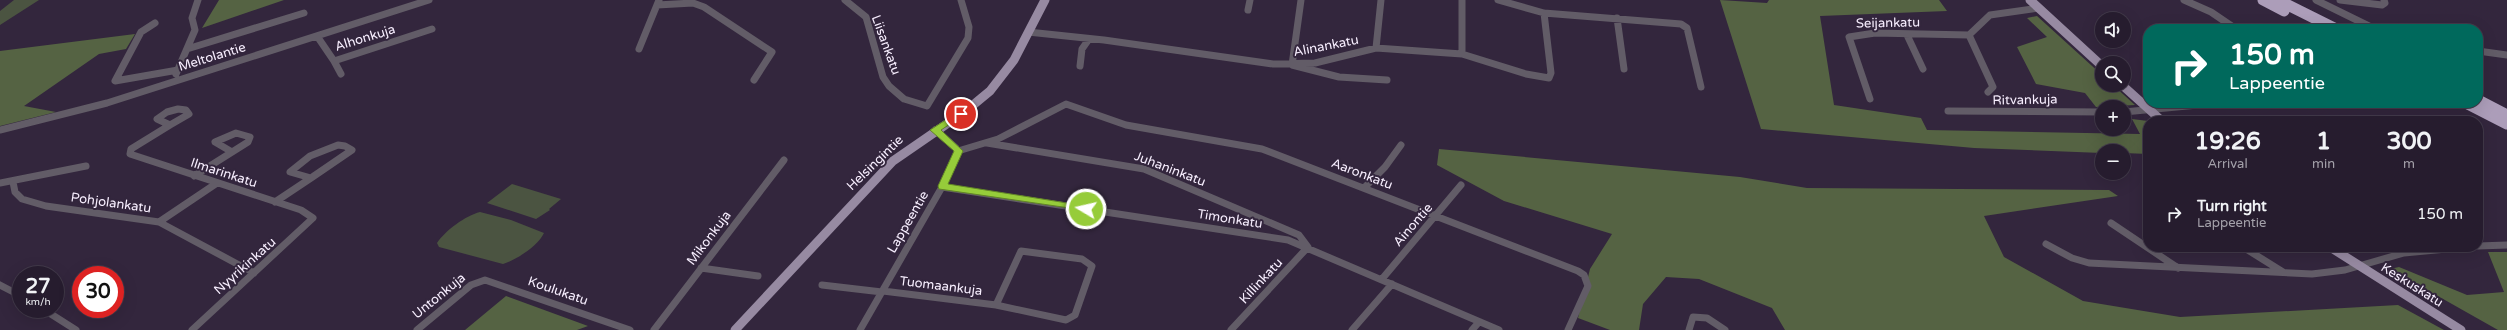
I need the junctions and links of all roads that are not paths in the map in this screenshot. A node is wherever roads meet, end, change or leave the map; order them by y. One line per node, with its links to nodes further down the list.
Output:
1 (198, 0): 40 (street)
2 (429, 0): 36 (street, Meltolantie)
3 (845, 0): 4 (street, Liisankatu)
4 (961, 0)
5 (1045, 0): 34 (main road, Helsingintie)
6 (1250, 0): 22 (street)
7 (1301, 0): 47 (street)
8 (1381, 0): 39 (street)
9 (1462, 0): 43 (street)
10 (1498, 0): 24 (street)
11 (2030, 0): 21 (main road)
12 (2184, 0): 28 (street)
13 (2258, 0): 26 (highway)
14 (2263, 0): 26 (highway)
15 (2278, 0): 30 (highway)
16 (2288, 0): 31 (highway)
17 (2316, 0): 32 (street)
18 (2340, 0): 19 (street)
19 (2384, 0)
20 (658, 3): 41 (street); 53 (street)
21 (2039, 8): 37 (street); 45 (main road)
22 (1248, 10)
23 (304, 13): 40 (street)
24 (1544, 13): 25 (street); 43 (street, Alinankatu)
25 (1617, 18): 50 (street); 56 (street)
26 (2301, 19): 29 (highway)
27 (155, 23): 51 (street)
28 (2229, 24)
29 (2310, 24)
30 (2326, 24)
31 (2332, 24)
32 (2365, 24)
33 (432, 29): 46 (street, Alhonkuja)
34 (1028, 32): 38 (street, Alinankatu); 73 (main road, Helsingintie)
35 (1908, 35): 37 (street, Seijankatu); 49 (street); 59 (street, Seijankatu)
36 (318, 36): 46 (street, Alhonkuja); 55 (street, Meltolantie)
37 (1969, 36): 57 (street)
38 (1089, 39): 47 (street, Alinankatu); 48 (street)
39 (1376, 48): 43 (street, Alinankatu); 47 (street, Alinankatu)
40 (187, 49): 51 (street)
41 (639, 49)
42 (2483, 52): 44 (street)
43 (1462, 54)
44 (2507, 55)
45 (2095, 60)
46 (334, 61): 52 (street)
47 (1292, 65): 54 (street)
48 (1080, 66)
49 (1923, 68)
50 (1624, 69)
51 (178, 70): 55 (street)
52 (341, 74)
53 (754, 80)
54 (1387, 80)
55 (172, 82): 72 (street, Meltolantie)
56 (1701, 87)
57 (1988, 92)
58 (2130, 92): 61 (main road)
59 (1870, 99)
60 (2483, 103): 68 (highway)
61 (2143, 104)
62 (2160, 108): 64 (street)
63 (2476, 108): 70 (highway)
64 (2148, 109): 66 (street); 69 (main road)
65 (1948, 111): 67 (street, Ritvankuja)
66 (2131, 111)
67 (2095, 112)
68 (2507, 115)
69 (2156, 116)
70 (2507, 124)
71 (171, 126): 80 (street, Ilmarinkatu)
72 (0, 130)
73 (935, 130): 76 (street); 123 (main road, Helsingintie)
74 (987, 143): 76 (street); 87 (street, Aaronkatu); 97 (street, Juhaninkatu)
75 (1401, 145): 87 (street)
76 (958, 151): 86 (street, Lappeentie)
77 (232, 152): 80 (street)
78 (784, 160): 103 (street, Mikonkuja)
79 (86, 166): 82 (street)
80 (194, 176): 84 (street, Ilmarinkatu)
81 (311, 178): 81 (street); 88 (street)
82 (13, 182): 83 (street); 91 (street, Pohjolankatu)
83 (0, 183)
84 (217, 183): 88 (street, Ilmarinkatu); 91 (street)
85 (1461, 185): 89 (street, Ainontie)
86 (942, 186): 97 (street, Timonkatu); 114 (street, Lappeentie)
87 (1365, 188): 89 (street, Aaronkatu)
88 (275, 202): 90 (street, Ilmarinkatu)
89 (1436, 216): 108 (street, Ainontie); 129 (street, Aaronkatu)
90 (313, 218): 106 (street, Nyyrikinkatu)
91 (159, 222): 106 (street, Pohjolankatu)
92 (2111, 223): 94 (street)
93 (2046, 244): 104 (street)
94 (2143, 244)
95 (2507, 245): 96 (street)
96 (2483, 246)
97 (1308, 248): 108 (street, Timonkatu); 125 (street, Killinkatu)
98 (2154, 252): 104 (street)
99 (2251, 252): 105 (street)
100 (2337, 252): 102 (main road, Keskuskatu)
101 (2415, 252): 102 (street)
102 (2358, 266): 105 (street); 132 (main road, Keskuskatu)
103 (702, 268): 107 (street); 122 (street, Mikonkuja)
104 (2178, 268): 105 (street)
105 (2283, 272)
106 (254, 273): 119 (street, Nyyrikinkatu)
107 (758, 276)
108 (1382, 280): 110 (street, Timonkatu)
109 (477, 282): 120 (street, Untonkuja); 121 (street, Koulukatu)
110 (1392, 284): 117 (street, Timonkatu); 126 (street)
111 (0, 285): 113 (street)
112 (822, 285): 114 (street, Tuomaankuja)
113 (12, 291)
114 (882, 291): 115 (street, Tuomaankuja); 124 (street, Lappeentie)
115 (996, 305): 115 (street, Tuomaankuja)
116 (57, 318): 118 (street)
117 (1479, 322): 127 (street); 128 (street, Timonkatu)
118 (76, 330)
119 (192, 330)
120 (417, 330)
121 (630, 330)
122 (654, 330)
123 (735, 330)
124 (860, 330)
125 (1231, 330)
126 (1352, 330)
127 (1472, 330)
128 (1499, 330)
129 (1568, 330)
130 (1689, 330): 131 (street)
131 (1725, 330)
132 (2461, 330)

